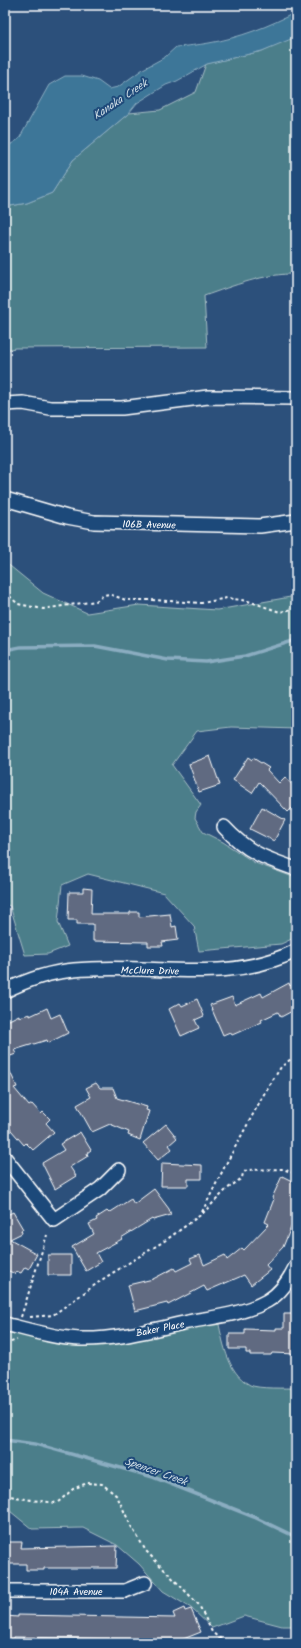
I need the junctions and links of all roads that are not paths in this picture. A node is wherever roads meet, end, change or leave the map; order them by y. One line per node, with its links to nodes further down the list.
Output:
1 (296, 398): 2 (street)
2 (5, 404)
3 (5, 499): 4 (street, 106B Avenue)
4 (296, 521)
5 (224, 827): 6 (street)
6 (296, 868)
7 (296, 951): 8 (street, McClure Drive)
8 (5, 991)
9 (5, 1158): 10 (street)
10 (119, 1170)
11 (294, 1274): 12 (street, Baker Place)
12 (5, 1324)
13 (145, 1583): 14 (street, 104A Avenue)
14 (5, 1591)

